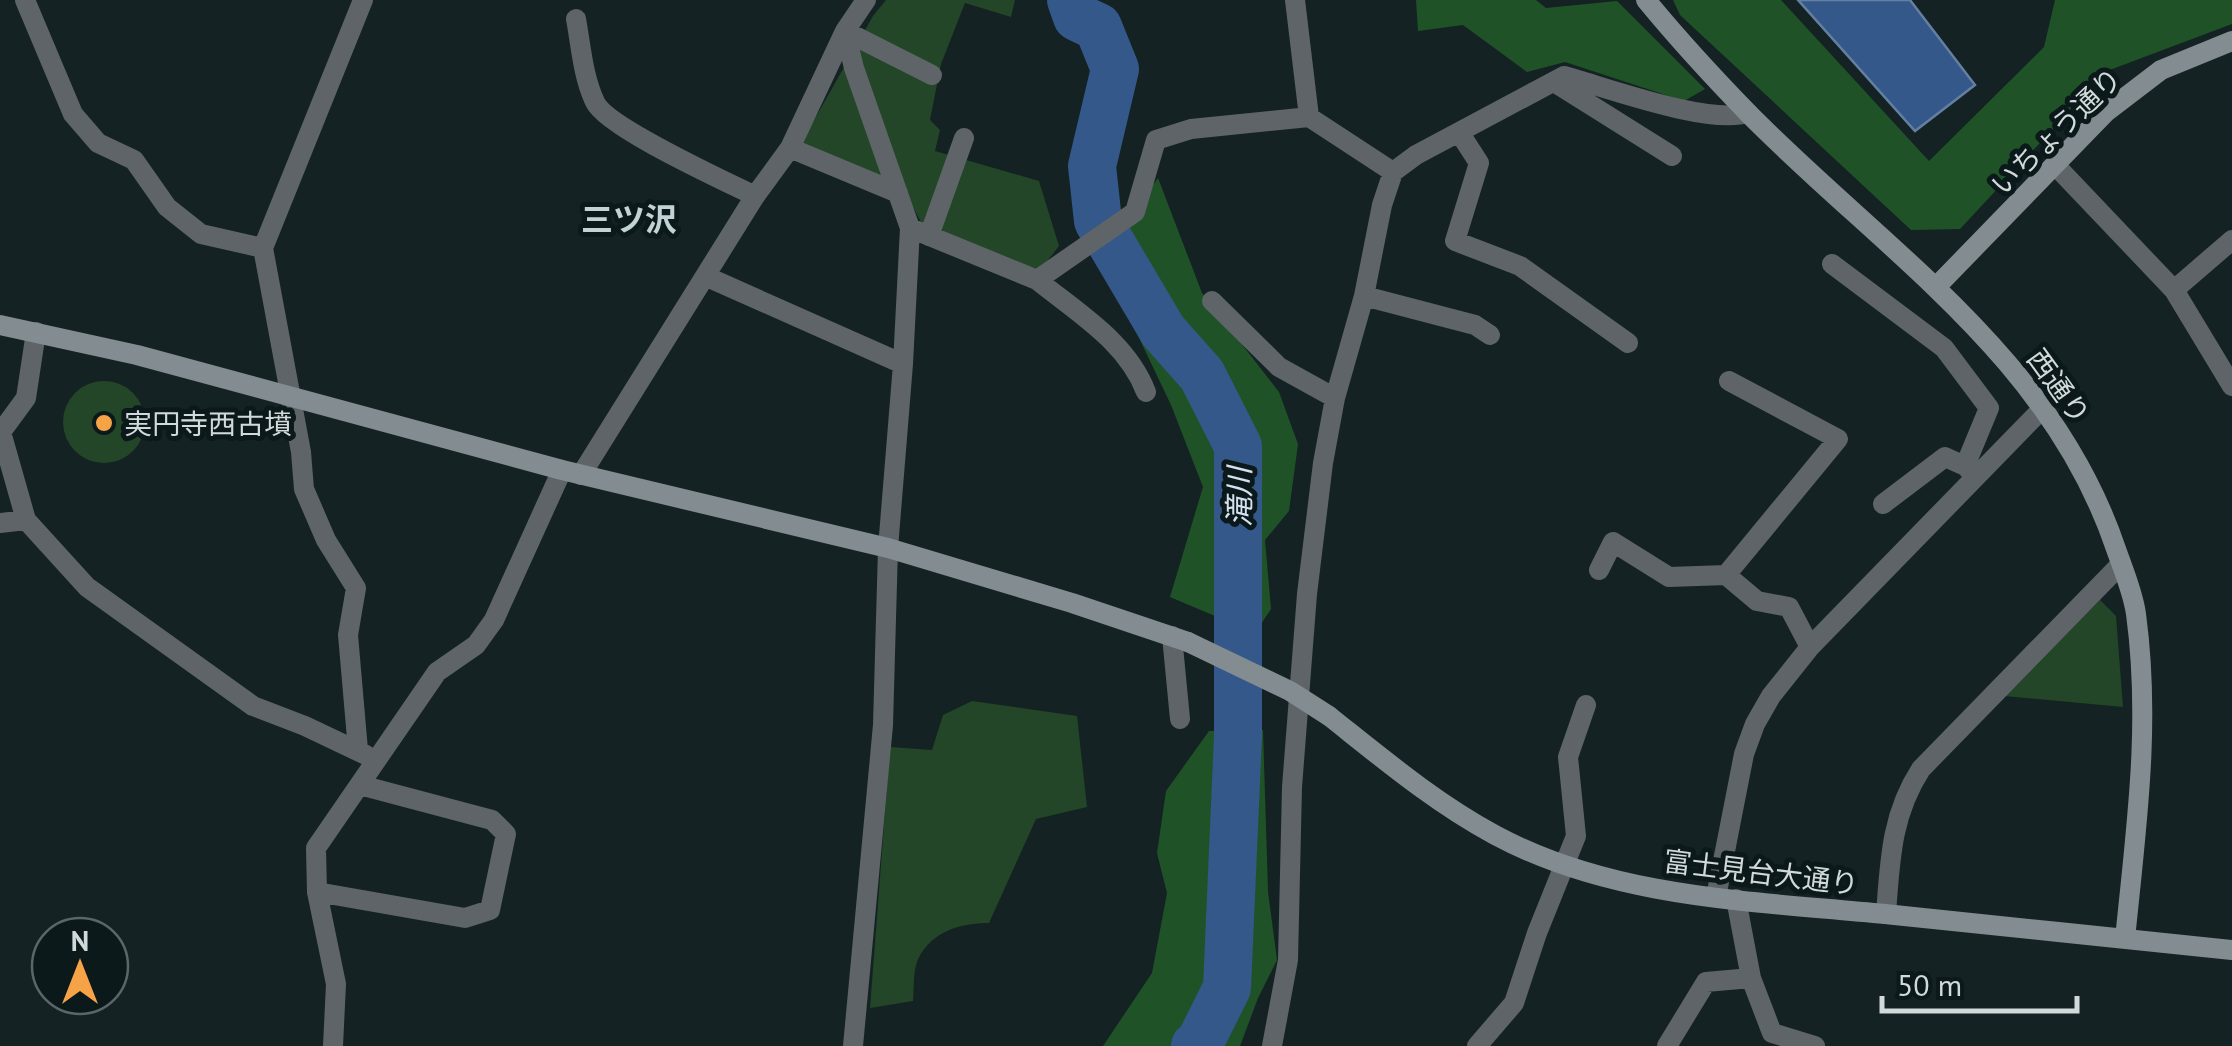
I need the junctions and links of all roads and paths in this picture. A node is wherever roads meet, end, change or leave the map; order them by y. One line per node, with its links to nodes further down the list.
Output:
1 (24, 0): 23 (street)
2 (364, 0): 23 (street)
3 (866, 0): 7 (street)
4 (1295, 0): 12 (street)
5 (1646, 0): 11 (street, 西通り)
6 (576, 19): 20 (street)
7 (846, 31): 9 (street); 15 (street); 19 (street)
8 (2232, 41): 17 (street, いちょう通り)
9 (932, 75)
10 (1554, 82): 11 (street); 13 (street); 16 (street)
11 (1748, 113): 27 (street, 西通り)
12 (1309, 117): 18 (street); 26 (street)
13 (1459, 132): 18 (street); 34 (street)
14 (964, 138): 21 (street)
15 (790, 148): 19 (street); 20 (street)
16 (1672, 156)
17 (2056, 166): 27 (street, いちょう通り); 28 (street)
18 (1393, 172): 29 (street)
19 (898, 193): 21 (street)
20 (755, 196): 25 (street)
21 (920, 232): 26 (street); 35 (street)
22 (2232, 240): 28 (street)
23 (263, 248): 39 (street)
24 (1832, 264): 42 (street)
25 (705, 276): 35 (street); 43 (street)
26 (1038, 280): 38 (street)
27 (1936, 288): 41 (street, 西通り)
28 (2174, 290): 37 (street)
29 (1364, 296): 33 (street); 40 (street)
30 (1212, 301): 40 (street)
31 (0, 325): 32 (street, 富士見台大通り)
32 (36, 332): 39 (street, 富士見台大通り); 45 (street)
33 (1490, 335)
34 (1628, 343)
35 (903, 364): 47 (street)
36 (1729, 381): 50 (street)
37 (2232, 386)
38 (1146, 392)
39 (290, 396): 43 (street, 富士見台大通り); 55 (street)
40 (1335, 398): 67 (street)
41 (2043, 408): 42 (street); 48 (street, 西通り)
42 (1970, 471): 44 (street); 52 (street)
43 (572, 472): 47 (street, 富士見台大通り); 56 (street)
44 (1883, 504)
45 (26, 520): 46 (street); 55 (street)
46 (0, 523)
47 (888, 548): 51 (street, 富士見台大通り); 66 (street)
48 (2121, 564): 61 (street); 62 (street, 西通り)
49 (1599, 570): 50 (street)
50 (1726, 575): 52 (street)
51 (1180, 639): 54 (street); 58 (street, 富士見台大通り, bridge)
52 (1810, 647): 60 (street)
53 (1586, 705): 58 (street)
54 (1180, 718)
55 (358, 750): 56 (street)
56 (377, 763): 57 (street)
57 (360, 785): 59 (street); 59 (street)
58 (1566, 864): 60 (street, 富士見台大通り); 68 (street)
59 (317, 892): 65 (street)
60 (1726, 898): 61 (street, 富士見台大通り); 64 (street)
61 (1886, 914): 62 (street, 富士見台大通り)
62 (2125, 939): 63 (street, 富士見台大通り)
63 (2232, 950)
64 (1752, 978): 69 (street); 70 (street)
65 (332, 1046)
66 (852, 1046)
67 (1272, 1046)
68 (1476, 1046)
69 (1667, 1046)
70 (1814, 1046)

